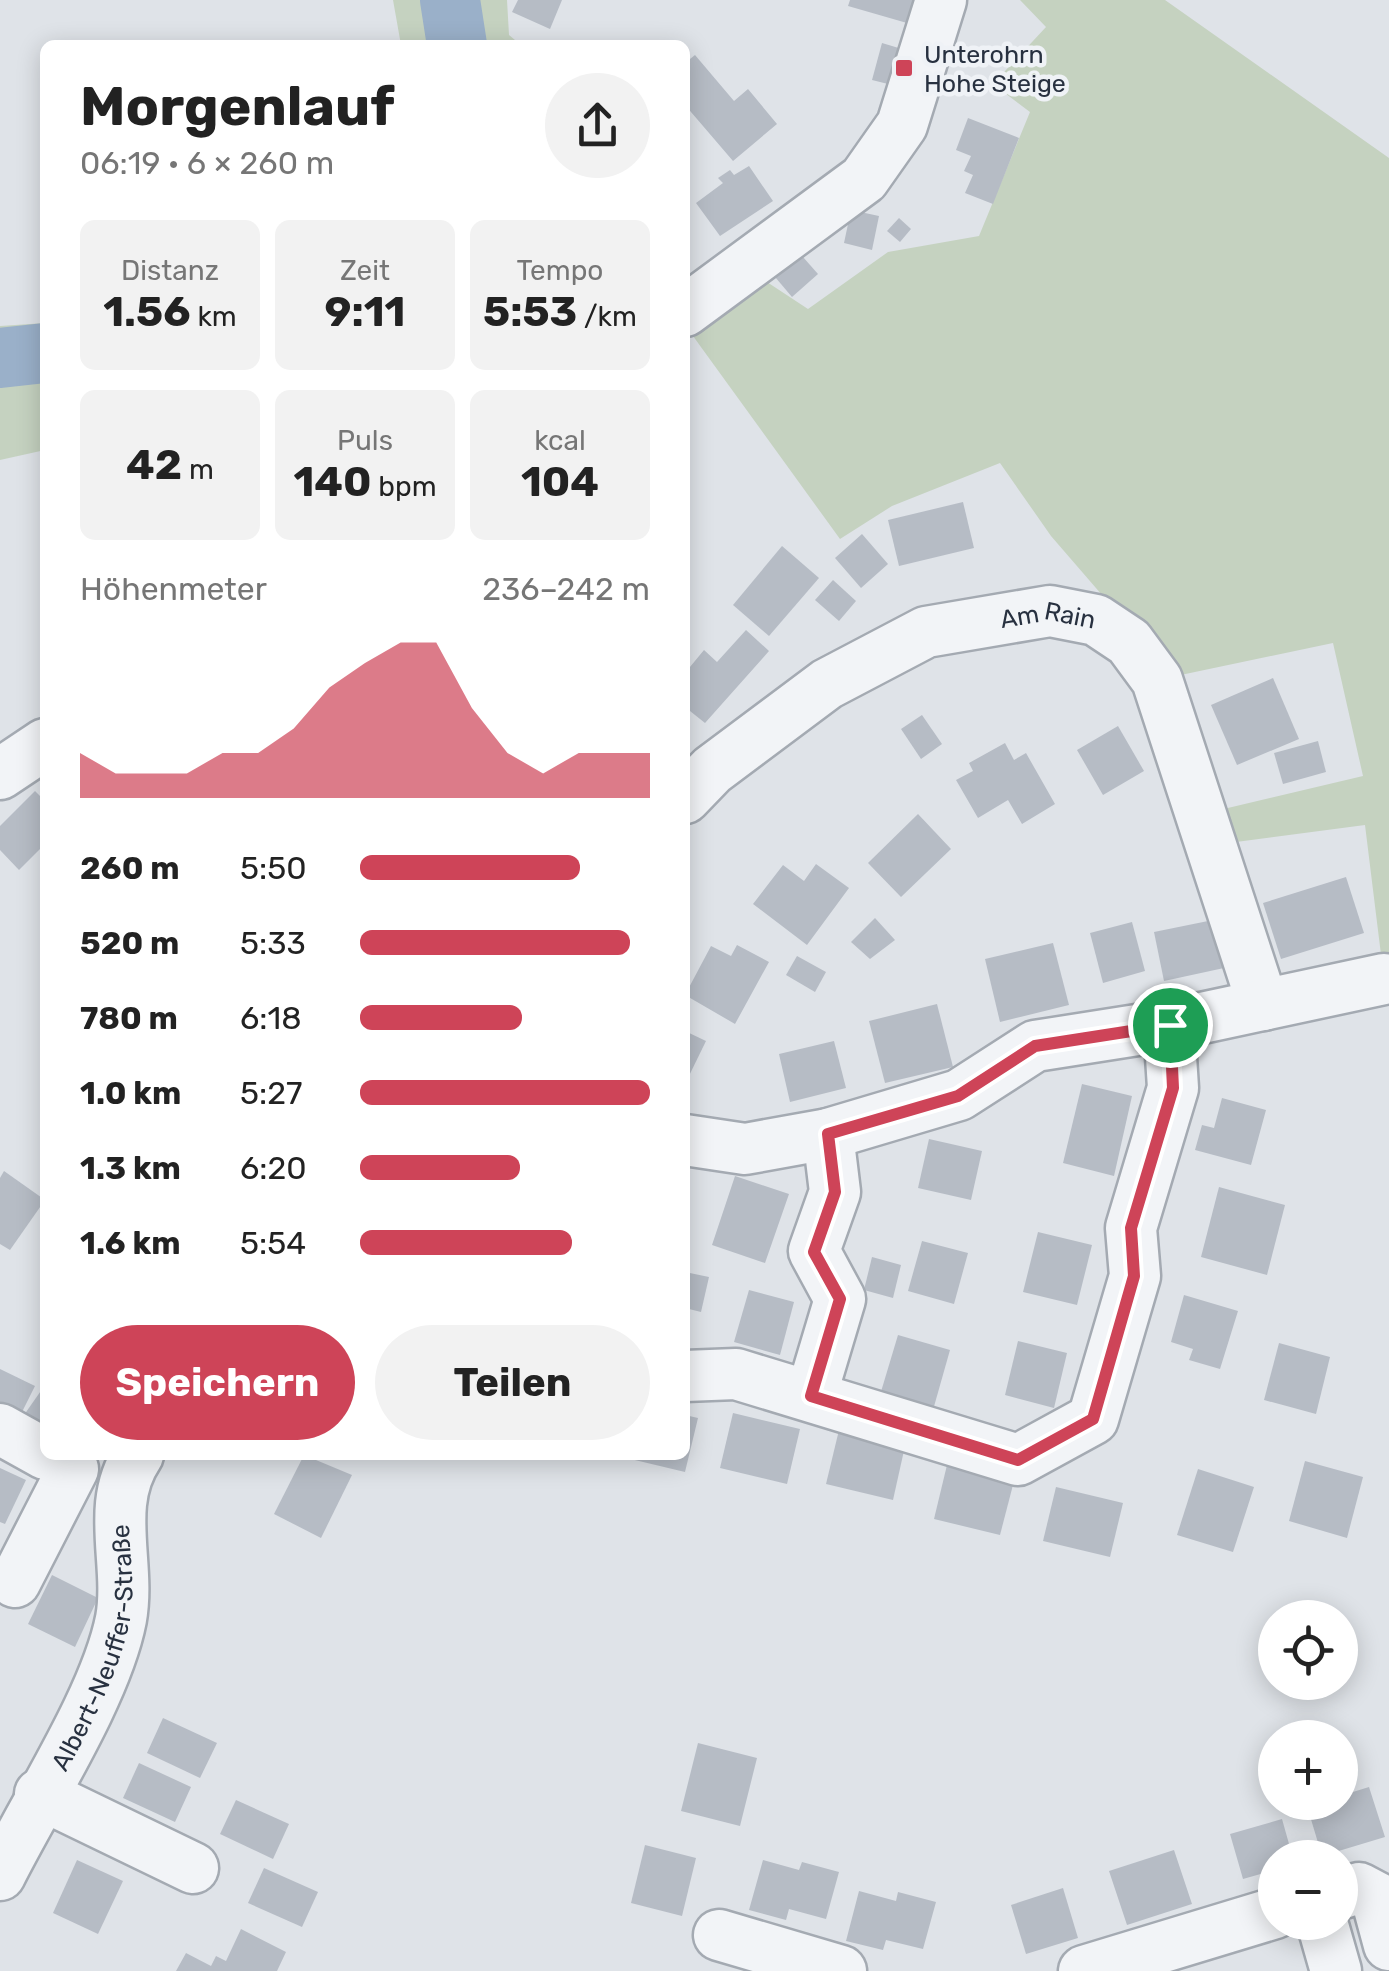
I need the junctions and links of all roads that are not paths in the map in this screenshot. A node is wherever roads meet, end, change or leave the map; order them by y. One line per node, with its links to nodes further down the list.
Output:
1 (941, 0): 2 (street)
2 (690, 307)
3 (40, 747): 4 (street)
4 (0, 774)
5 (690, 793): 7 (street, Am Rain)
6 (1384, 978): 7 (street)
7 (1263, 1005): 8 (street)
8 (1170, 1025): 9 (street); 12 (street)
9 (828, 1134): 10 (street); 12 (street)
10 (690, 1141)
11 (690, 1376): 12 (street)
12 (811, 1396)
13 (0, 1429): 14 (street)
14 (40, 1451)
15 (55, 1460): 18 (street)
16 (60, 1460): 17 (street)
17 (128, 1475): 19 (street, Albert-Neuffer-Straße)
18 (15, 1582)
19 (40, 1794): 20 (street, Albert-Neuffer-Straße); 21 (street, Albert-Neuffer-Straße)
20 (193, 1868)
21 (0, 1874)
22 (1358, 1896): 26 (street)
23 (1258, 1918): 28 (street)
24 (718, 1935): 27 (street)
25 (1327, 1940): 29 (street)
26 (1389, 1944)
27 (840, 1971)
28 (1084, 1971)
29 (1336, 1971)

